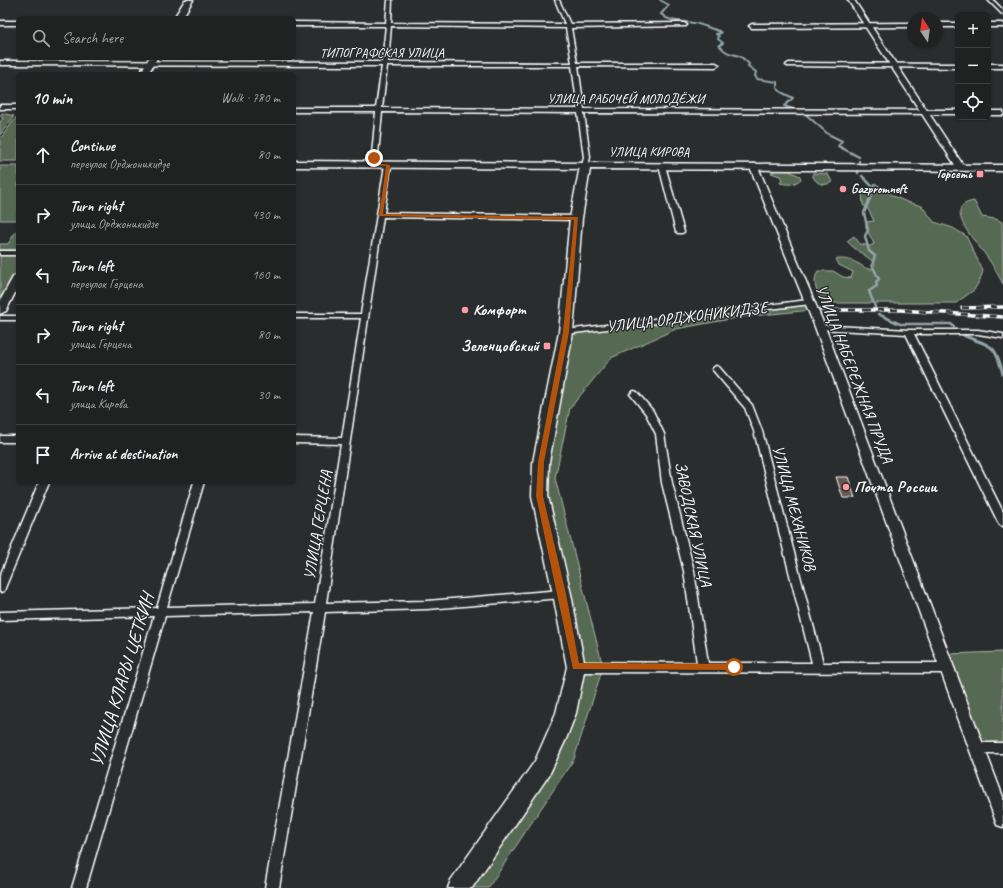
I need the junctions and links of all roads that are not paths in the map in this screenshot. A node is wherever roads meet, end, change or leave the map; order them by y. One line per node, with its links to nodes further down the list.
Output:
1 (189, 0): 7 (main road)
2 (390, 0): 11 (street)
3 (558, 0): 17 (street)
4 (851, 0): 19 (street)
5 (990, 0): 6 (street)
6 (1003, 14)
7 (179, 16)
8 (0, 23): 9 (street)
9 (16, 23)
10 (296, 24): 11 (street)
11 (389, 24): 17 (street); 23 (street)
12 (684, 25): 17 (street)
13 (943, 25): 14 (street)
14 (955, 25)
15 (991, 25): 16 (street)
16 (1003, 25)
17 (568, 26): 24 (street)
18 (752, 26): 19 (street)
19 (867, 26): 20 (street); 27 (street)
20 (907, 26)
21 (152, 61): 22 (street, ТИПОГРАФСКАЯ УЛИЦА); 23 (street, ТИПОГРАФСКАЯ УЛИЦА); 31 (main road)
22 (0, 63)
23 (385, 64): 24 (street, ТИПОГРАФСКАЯ УЛИЦА); 35 (street)
24 (575, 65): 25 (street, ТИПОГРАФСКАЯ УЛИЦА); 36 (street)
25 (716, 66)
26 (789, 66): 27 (street)
27 (893, 66): 28 (street); 37 (street)
28 (955, 66)
29 (991, 66): 30 (street)
30 (1003, 66)
31 (145, 72)
32 (16, 107): 33 (street)
33 (1, 108)
34 (296, 110): 35 (street, УЛИЦА РАБОЧЕЙ МОЛОДЁЖИ)
35 (378, 111): 36 (street, УЛИЦА РАБОЧЕЙ МОЛОДЁЖИ); 42 (street)
36 (581, 112): 37 (street, УЛИЦА РАБОЧЕЙ МОЛОДЁЖИ); 44 (street)
37 (925, 112): 38 (street, УЛИЦА РАБОЧЕЙ МОЛОДЁЖИ); 47 (street)
38 (955, 112)
39 (991, 113): 40 (street)
40 (1003, 113)
41 (296, 164): 42 (main road, УЛИЦА КИРОВА)
42 (374, 165): 43 (main road, УЛИЦА КИРОВА)
43 (388, 165): 44 (main road, УЛИЦА КИРОВА); 49 (street, УЛИЦА ГЕРЦЕНА)
44 (584, 166): 45 (main road, УЛИЦА КИРОВА); 50 (main road)
45 (662, 166): 46 (main road, УЛИЦА КИРОВА); 51 (street)
46 (754, 167): 47 (main road, УЛИЦА КИРОВА); 55 (street, УЛИЦА НАБЕРЕЖНАЯ ПРУДА)
47 (961, 168): 48 (main road, УЛИЦА КИРОВА)
48 (1003, 168)
49 (380, 215): 50 (street); 58 (street, УЛИЦА ГЕРЦЕНА)
50 (576, 218): 62 (main road)
51 (680, 232)
52 (0, 253): 53 (street)
53 (16, 253)
54 (16, 281): 56 (main road)
55 (808, 302): 61 (street, УЛИЦА НАБЕРЕЖНАЯ ПРУДА); 62 (street, УЛИЦА ОРДЖОНИКИДЗЕ)
56 (0, 311)
57 (296, 316): 58 (street)
58 (365, 316): 70 (street, УЛИЦА ГЕРЦЕНА)
59 (0, 318): 60 (street)
60 (16, 318)
61 (820, 327): 63 (street); 82 (street, УЛИЦА НАБЕРЕЖНАЯ ПРУДА)
62 (566, 332): 75 (main road)
63 (909, 332): 64 (street); 73 (street)
64 (1003, 336)
65 (716, 369): 81 (street, УЛИЦА МЕХАНИКОВ)
66 (634, 394): 80 (street, ЗАВОДСКАЯ УЛИЦА)
67 (0, 439): 68 (street)
68 (16, 439)
69 (296, 440): 70 (street)
70 (346, 441): 76 (street, УЛИЦА ГЕРЦЕНА)
71 (43, 484): 74 (street)
72 (198, 484): 77 (street, УЛИЦА КЛАРЫ ЦЕТКИН)
73 (1003, 522)
74 (0, 588)
75 (562, 594): 76 (street); 79 (main road)
76 (320, 608): 77 (street); 87 (street, УЛИЦА ГЕРЦЕНА)
77 (161, 611): 78 (street); 86 (street, УЛИЦА КЛАРЫ ЦЕТКИН)
78 (0, 616)
79 (576, 667): 80 (street); 88 (main road)
80 (703, 667): 81 (street)
81 (819, 667): 82 (street)
82 (947, 668): 83 (street, УЛИЦА НАБЕРЕЖНАЯ ПРУДА)
83 (976, 748): 84 (street); 85 (street, УЛИЦА НАБЕРЕЖНАЯ ПРУДА)
84 (1003, 748)
85 (1003, 819)
86 (79, 888)
87 (272, 888)
88 (459, 888)

